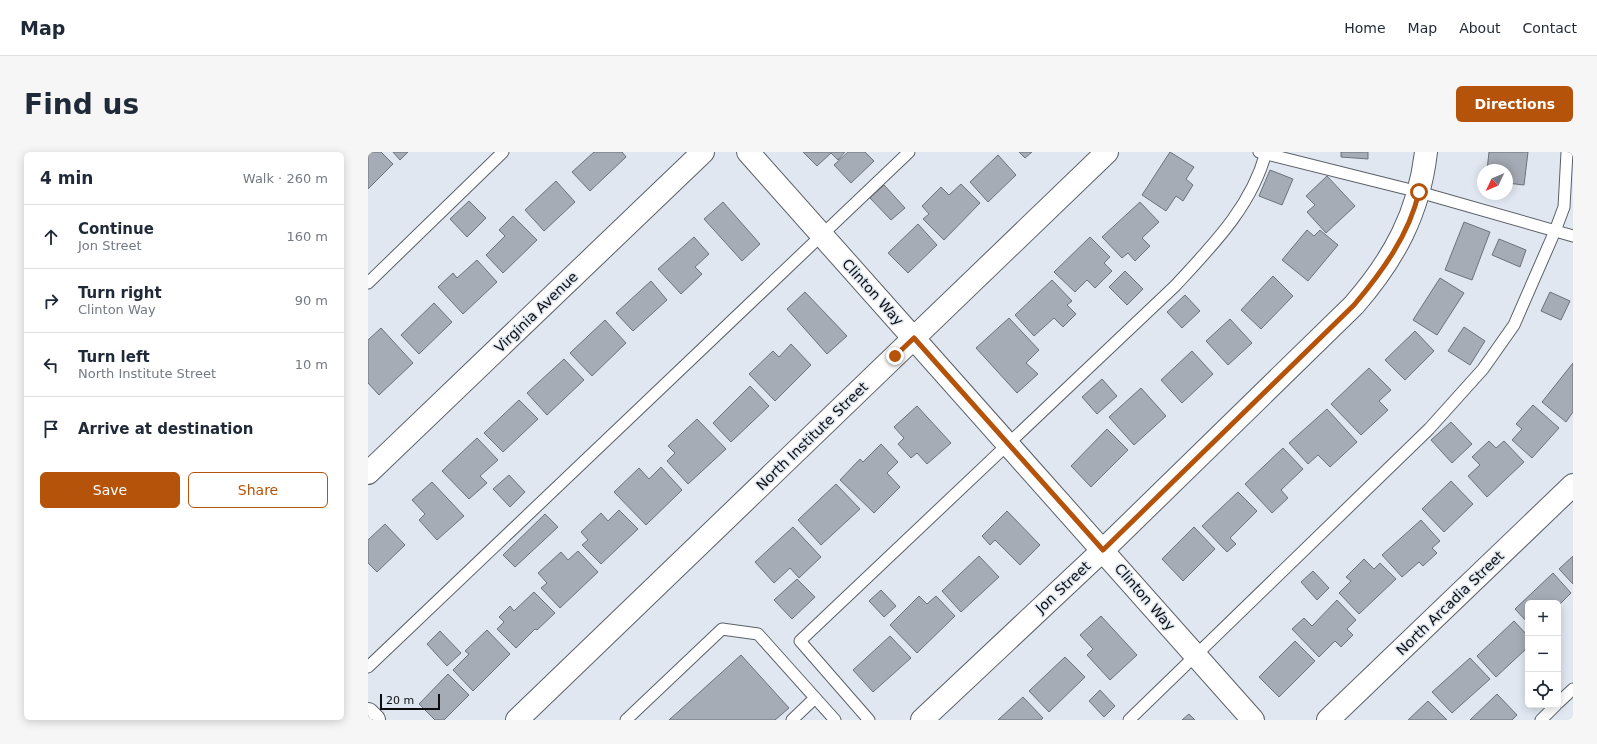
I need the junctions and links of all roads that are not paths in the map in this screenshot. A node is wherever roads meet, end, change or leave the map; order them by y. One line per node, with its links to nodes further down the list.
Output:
1 (503, 152): 13 (lane)
2 (703, 152): 16 (street, Virginia Avenue)
3 (748, 152): 11 (street, Clinton Way)
4 (909, 152): 11 (lane)
5 (1107, 152): 14 (street, North Institute Street)
6 (1426, 152): 9 (street, Jon Street)
7 (1567, 152): 10 (lane)
8 (1264, 153): 9 (lane); 15 (lane)
9 (1419, 192): 10 (lane); 18 (street, Jon Street)
10 (1555, 231): 12 (lane); 19 (lane)
11 (822, 235): 14 (street, Clinton Way); 20 (lane)
12 (1573, 236)
13 (368, 283)
14 (914, 338): 15 (street, Clinton Way); 27 (street, North Institute Street)
15 (1009, 445): 18 (street, Clinton Way); 31 (lane)
16 (368, 473)
17 (1573, 485): 35 (street, North Arcadia Street)
18 (1103, 550): 19 (street, Clinton Way); 32 (street, Jon Street)
19 (1197, 656): 33 (lane); 34 (street, Clinton Way)
20 (368, 667)
21 (1573, 689): 23 (lane)
22 (815, 698): 28 (lane); 29 (lane); 30 (lane)
23 (1561, 700)
24 (1553, 708): 36 (lane)
25 (368, 714): 26 (street)
26 (374, 720)
27 (518, 720)
28 (626, 720)
29 (792, 720)
30 (834, 720)
31 (869, 720)
32 (922, 720)
33 (1129, 720)
34 (1253, 720)
35 (1328, 720)
36 (1540, 720)

